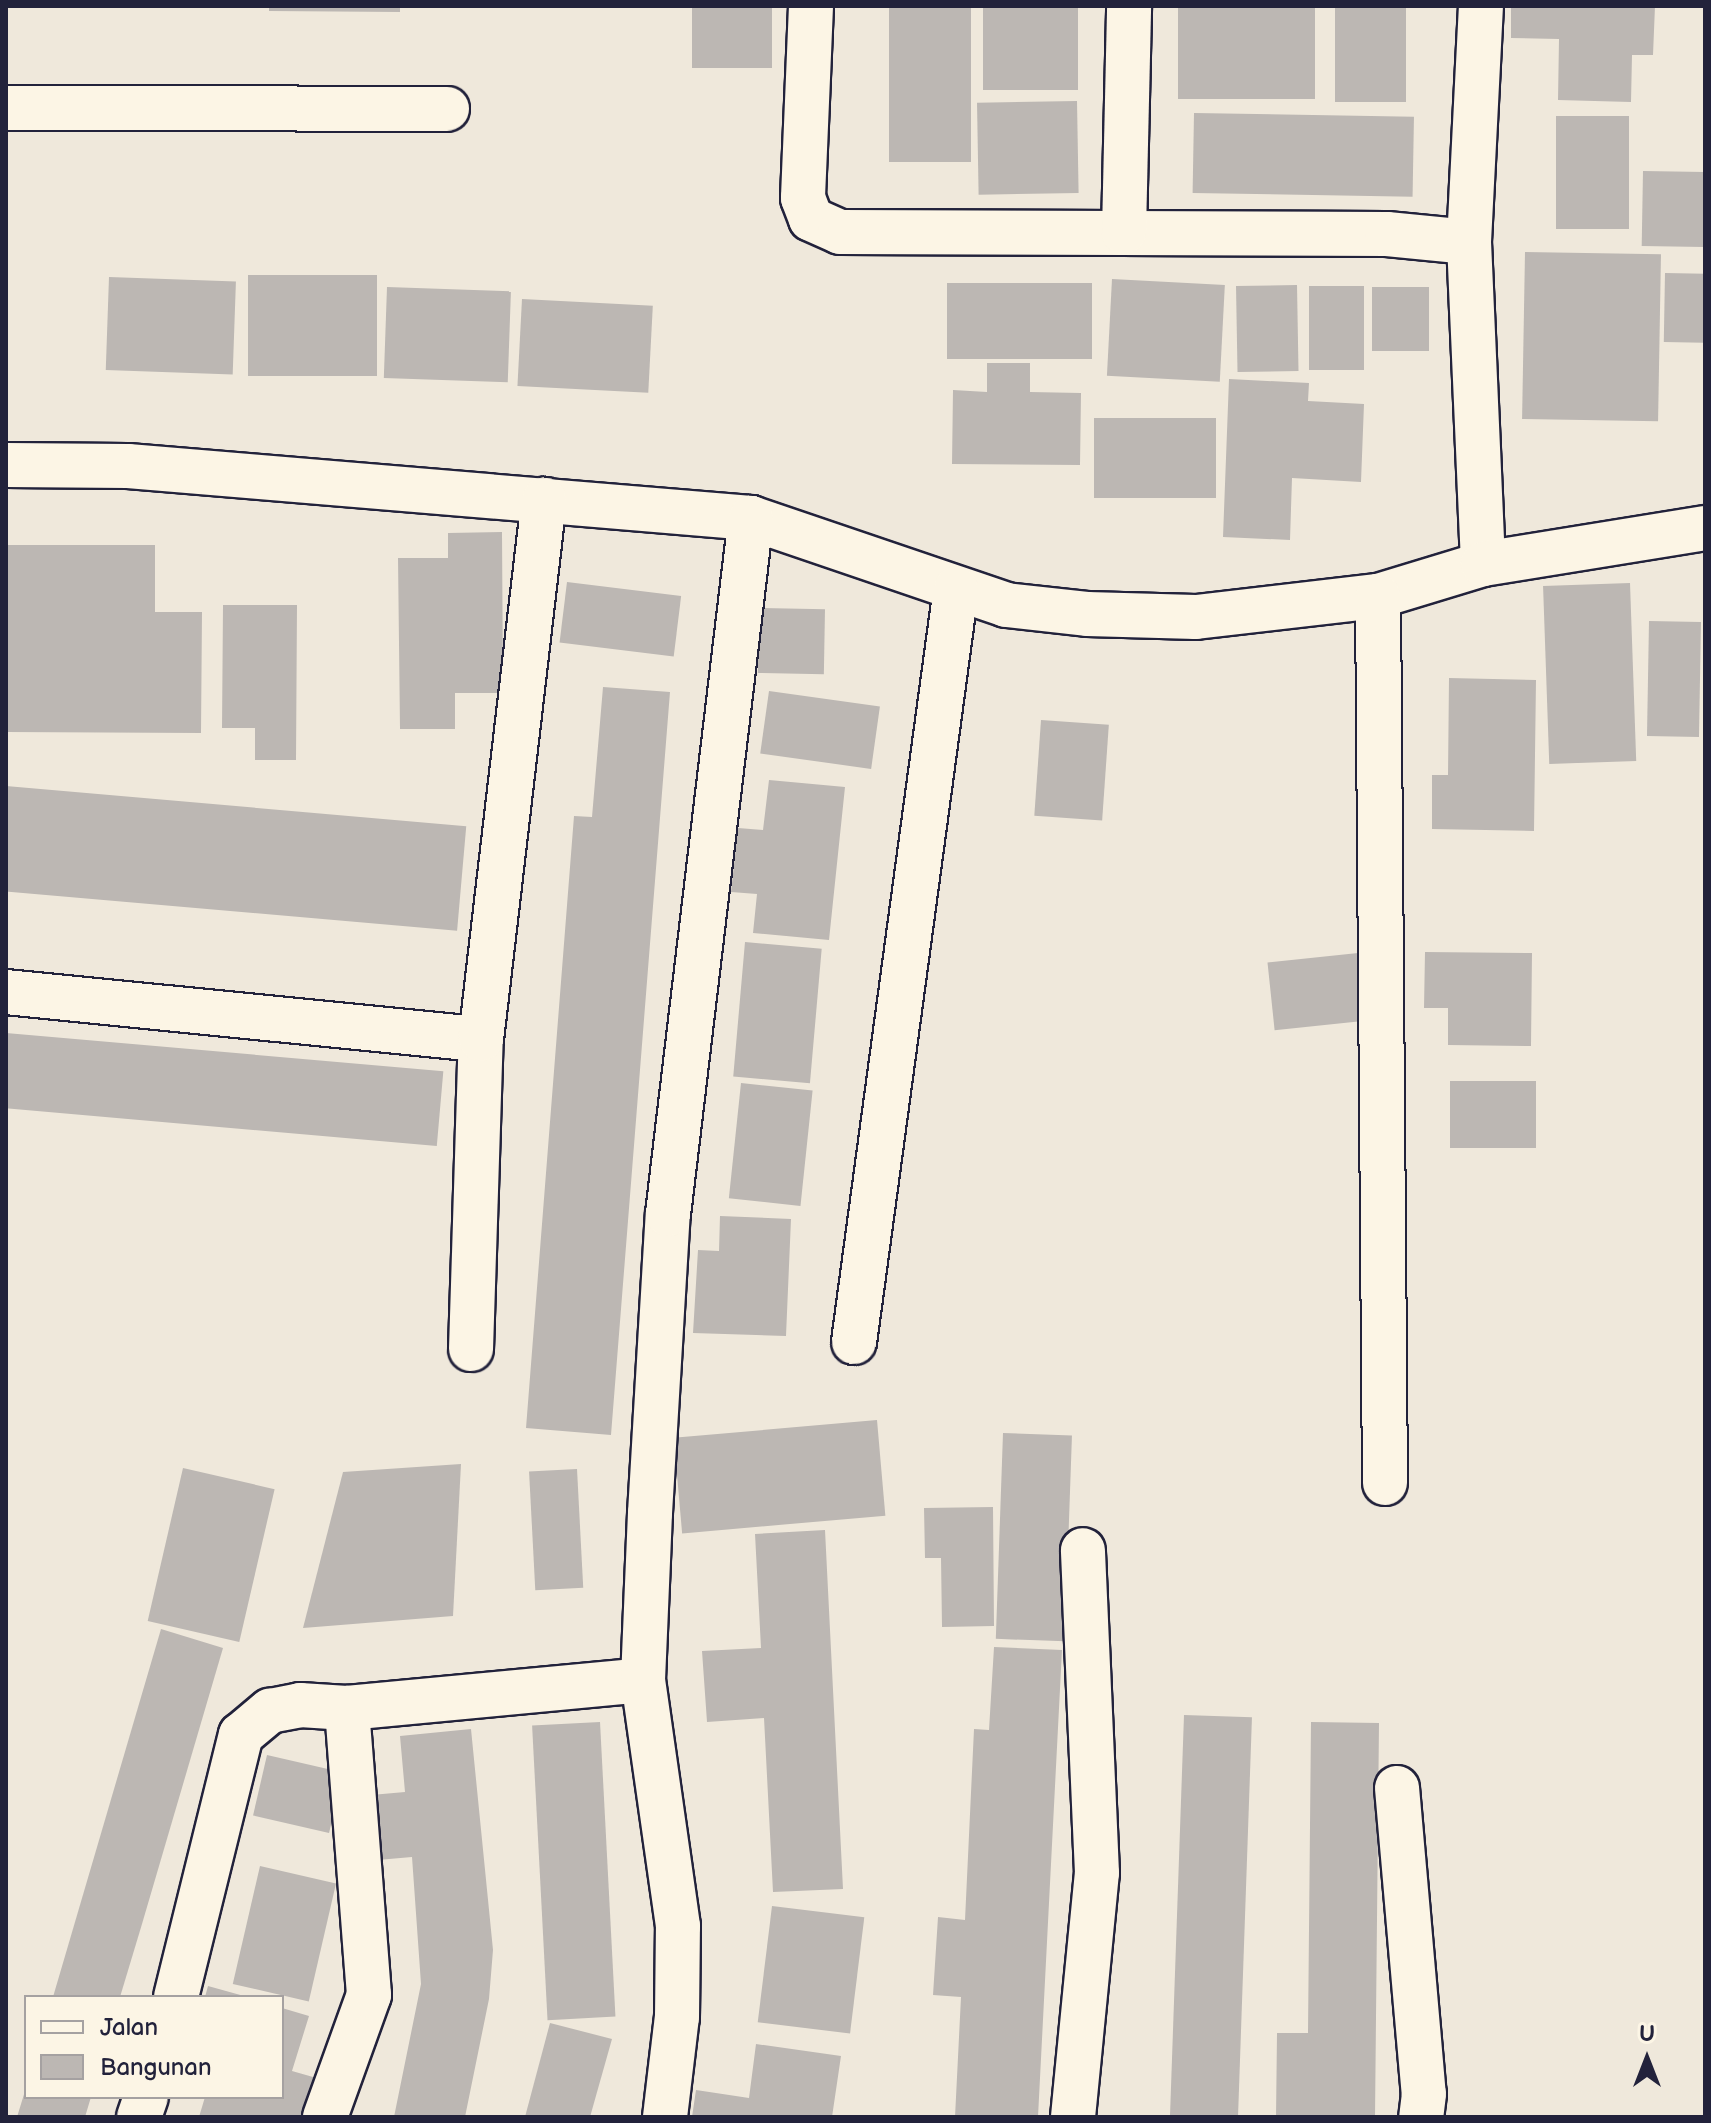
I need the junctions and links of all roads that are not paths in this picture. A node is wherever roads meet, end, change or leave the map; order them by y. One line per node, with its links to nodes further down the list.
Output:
1 (811, 6): 6 (street)
2 (1129, 6): 6 (street)
3 (1481, 6): 7 (street)
4 (6, 108): 5 (street)
5 (447, 109)
6 (1124, 232): 7 (street)
7 (1469, 242): 12 (street)
8 (6, 465): 9 (street)
9 (544, 500): 10 (street); 16 (street)
10 (751, 518): 13 (street); 21 (street)
11 (1705, 528): 12 (street)
12 (1483, 564): 14 (street)
13 (956, 589): 14 (street); 17 (street)
14 (1378, 596): 19 (street)
15 (6, 992): 16 (street)
16 (481, 1039): 18 (street)
17 (854, 1342)
18 (471, 1349)
19 (1385, 1483)
20 (1083, 1550): 27 (street)
21 (643, 1680): 22 (street); 26 (street)
22 (347, 1708): 24 (street); 25 (street)
23 (1397, 1788): 28 (street)
24 (176, 1995)
25 (325, 2117)
26 (665, 2117)
27 (1073, 2117)
28 (1421, 2117)

